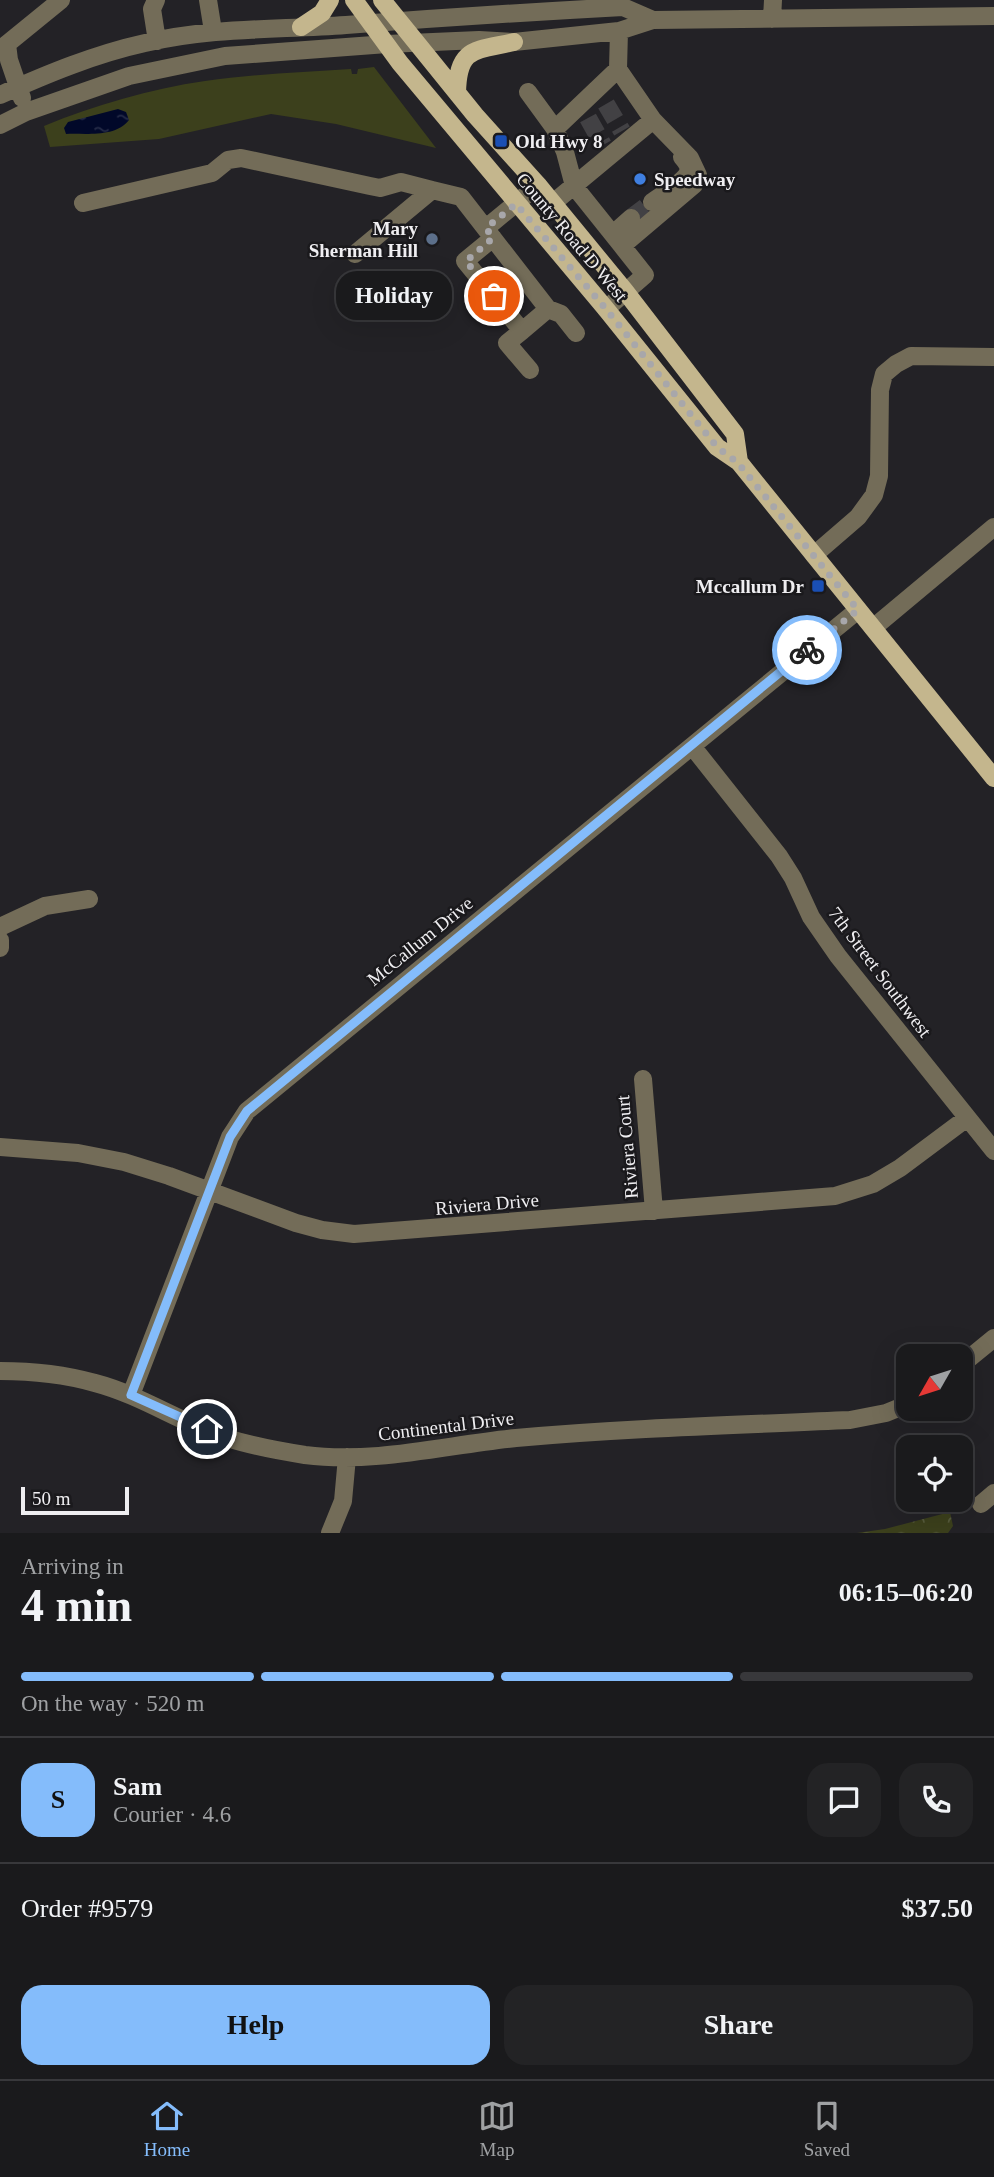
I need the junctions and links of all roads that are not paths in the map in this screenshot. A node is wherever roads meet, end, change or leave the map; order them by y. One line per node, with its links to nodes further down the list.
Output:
1 (61, 0): 21 (street)
2 (156, 0): 17 (street)
3 (208, 0): 15 (street)
4 (330, 0): 14 (main road)
5 (354, 0): 13 (main road, County Road D West)
6 (382, 0): 11 (main road, County Road D West)
7 (773, 0): 10 (street)
8 (508, 7): 11 (street); 12 (street); 18 (street)
9 (994, 16): 10 (street)
10 (772, 19): 12 (street)
11 (397, 20): 13 (street); 19 (main road, County Road D West)
12 (653, 20): 16 (street)
13 (370, 22): 14 (street); 20 (main road, County Road D West)
14 (301, 27): 15 (street)
15 (212, 31): 17 (street)
16 (620, 31): 18 (street); 22 (street)
17 (157, 41): 23 (street)
18 (514, 42): 19 (street); 25 (main road)
19 (416, 43): 20 (street); 25 (main road, County Road D West)
20 (387, 44): 27 (street); 38 (main road, County Road D West)
21 (4, 45): 23 (street)
22 (618, 69): 28 (street); 30 (street)
23 (19, 87): 26 (street); 27 (street)
24 (527, 92): 30 (street)
25 (457, 93): 32 (main road, County Road D West)
26 (0, 95)
27 (26, 112): 29 (street)
28 (653, 120): 31 (street); 33 (street)
29 (0, 125)
30 (555, 129): 33 (street)
31 (675, 141): 36 (street); 41 (street)
32 (538, 185): 35 (main road, County Road D West); 38 (street)
33 (574, 186): 35 (street); 41 (street)
34 (432, 190): 37 (street); 40 (street); 42 (street)
35 (553, 202): 43 (main road, County Road D West)
36 (652, 202)
37 (83, 203)
38 (516, 204): 40 (street); 45 (main road, County Road D West)
39 (631, 219): 41 (street)
40 (490, 233): 44 (street); 46 (street)
41 (617, 240): 43 (street)
42 (355, 254)
43 (625, 291): 45 (street); 50 (main road, County Road D West)
44 (548, 309): 46 (street); 47 (street)
45 (606, 309): 50 (main road, County Road D West)
46 (522, 331): 49 (street)
47 (576, 333)
48 (994, 357): 52 (street)
49 (530, 370)
50 (738, 463): 52 (main road, County Road D West)
51 (994, 527): 54 (street)
52 (814, 555): 53 (main road, County Road D West)
53 (858, 610): 54 (main road, County Road D West); 55 (street, McCallum Drive)
54 (873, 628): 56 (main road, County Road D West)
55 (692, 746): 62 (street, 7th Street Southwest); 65 (street, McCallum Drive)
56 (994, 778)
57 (89, 899): 58 (street)
58 (0, 927)
59 (0, 940): 60 (street)
60 (0, 948)
61 (643, 1079): 66 (street, Riviera Court)
62 (967, 1118): 64 (street, 7th Street Southwest); 66 (street, Riviera Drive)
63 (0, 1147): 65 (street, Riviera Drive)
64 (994, 1151)
65 (209, 1190): 66 (street, Riviera Drive); 70 (street, McCallum Drive)
66 (654, 1211)
67 (994, 1338): 68 (street)
68 (973, 1355)
69 (0, 1371): 70 (street, Continental Drive)
70 (131, 1395): 72 (street, Continental Drive)
71 (896, 1409): 72 (street, Continental Drive)
72 (347, 1457): 73 (street)
73 (330, 1533)

